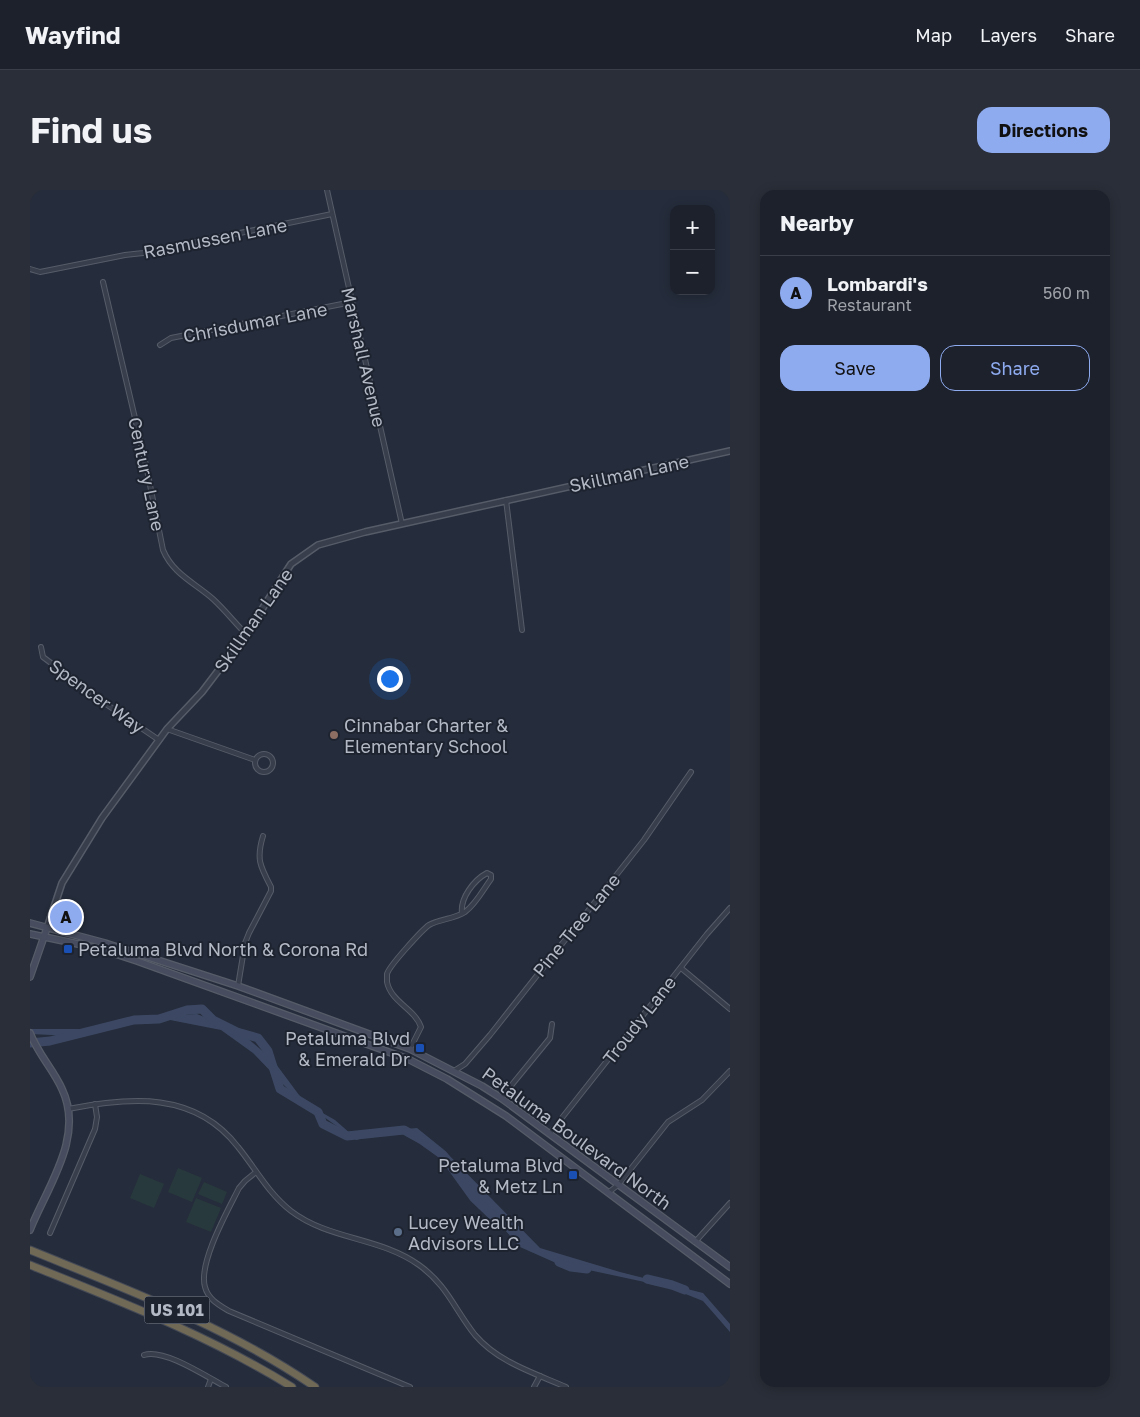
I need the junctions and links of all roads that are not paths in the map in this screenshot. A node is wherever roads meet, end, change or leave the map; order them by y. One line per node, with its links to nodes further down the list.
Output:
1 (327, 190): 2 (street, Marshall Avenue)
2 (332, 214): 3 (street, Rasmussen Lane); 5 (street, Marshall Avenue)
3 (30, 269)
4 (102, 282): 11 (street, Century Lane)
5 (352, 302): 6 (street, Chrisdumar Lane); 9 (street, Marshall Avenue)
6 (160, 345)
7 (730, 451): 8 (street, Skillman Lane)
8 (506, 500): 9 (street, Skillman Lane); 10 (street)
9 (402, 524): 11 (street, Skillman Lane)
10 (522, 630)
11 (246, 634): 13 (street, Skillman Lane)
12 (41, 647): 14 (street, Spencer Way)
13 (167, 729): 14 (street, Skillman Lane); 15 (street)
14 (159, 740): 21 (street, Skillman Lane)
15 (255, 760): 15 (street)
16 (691, 772): 31 (street, Pine Tree Lane)
17 (263, 836): 26 (street)
18 (730, 908): 24 (street, Troudy Lane)
19 (462, 913): 19 (street); 30 (street)
20 (30, 923): 21 (main road, Petaluma Boulevard North)
21 (47, 928): 23 (main road); 26 (main road, Petaluma Boulevard North)
22 (30, 934): 23 (main road, Petaluma Boulevard North)
23 (44, 938): 25 (main road); 39 (main road, Petaluma Boulevard North)
24 (681, 968): 27 (street); 36 (street, Troudy Lane)
25 (30, 976)
26 (238, 986): 30 (main road, Petaluma Boulevard North)
27 (730, 1010)
28 (552, 1024): 33 (street)
29 (30, 1032): 35 (main road)
30 (410, 1049): 31 (main road, Petaluma Boulevard North)
31 (454, 1071): 33 (main road, Petaluma Boulevard North)
32 (730, 1071): 38 (street)
33 (501, 1098): 36 (main road, Petaluma Boulevard North)
34 (95, 1104): 35 (street); 37 (street); 42 (street)
35 (68, 1109): 41 (main road)
36 (550, 1133): 38 (main road, Petaluma Boulevard North)
37 (256, 1172): 49 (street); 55 (street)
38 (618, 1185): 39 (street); 43 (main road, Petaluma Boulevard North)
39 (609, 1192): 47 (main road, Petaluma Boulevard North)
40 (730, 1203): 43 (street)
41 (30, 1230)
42 (50, 1233)
43 (695, 1242): 45 (main road, Petaluma Boulevard North)
44 (30, 1250): 54 (highway, US 101)
45 (729, 1264)
46 (30, 1265): 53 (highway, US 101)
47 (730, 1284)
48 (144, 1355): 50 (street)
49 (540, 1376): 56 (street); 57 (street)
50 (211, 1379): 51 (street); 52 (street)
51 (208, 1387)
52 (226, 1387)
53 (292, 1387)
54 (315, 1387)
55 (410, 1387)
56 (534, 1387)
57 (566, 1387)

